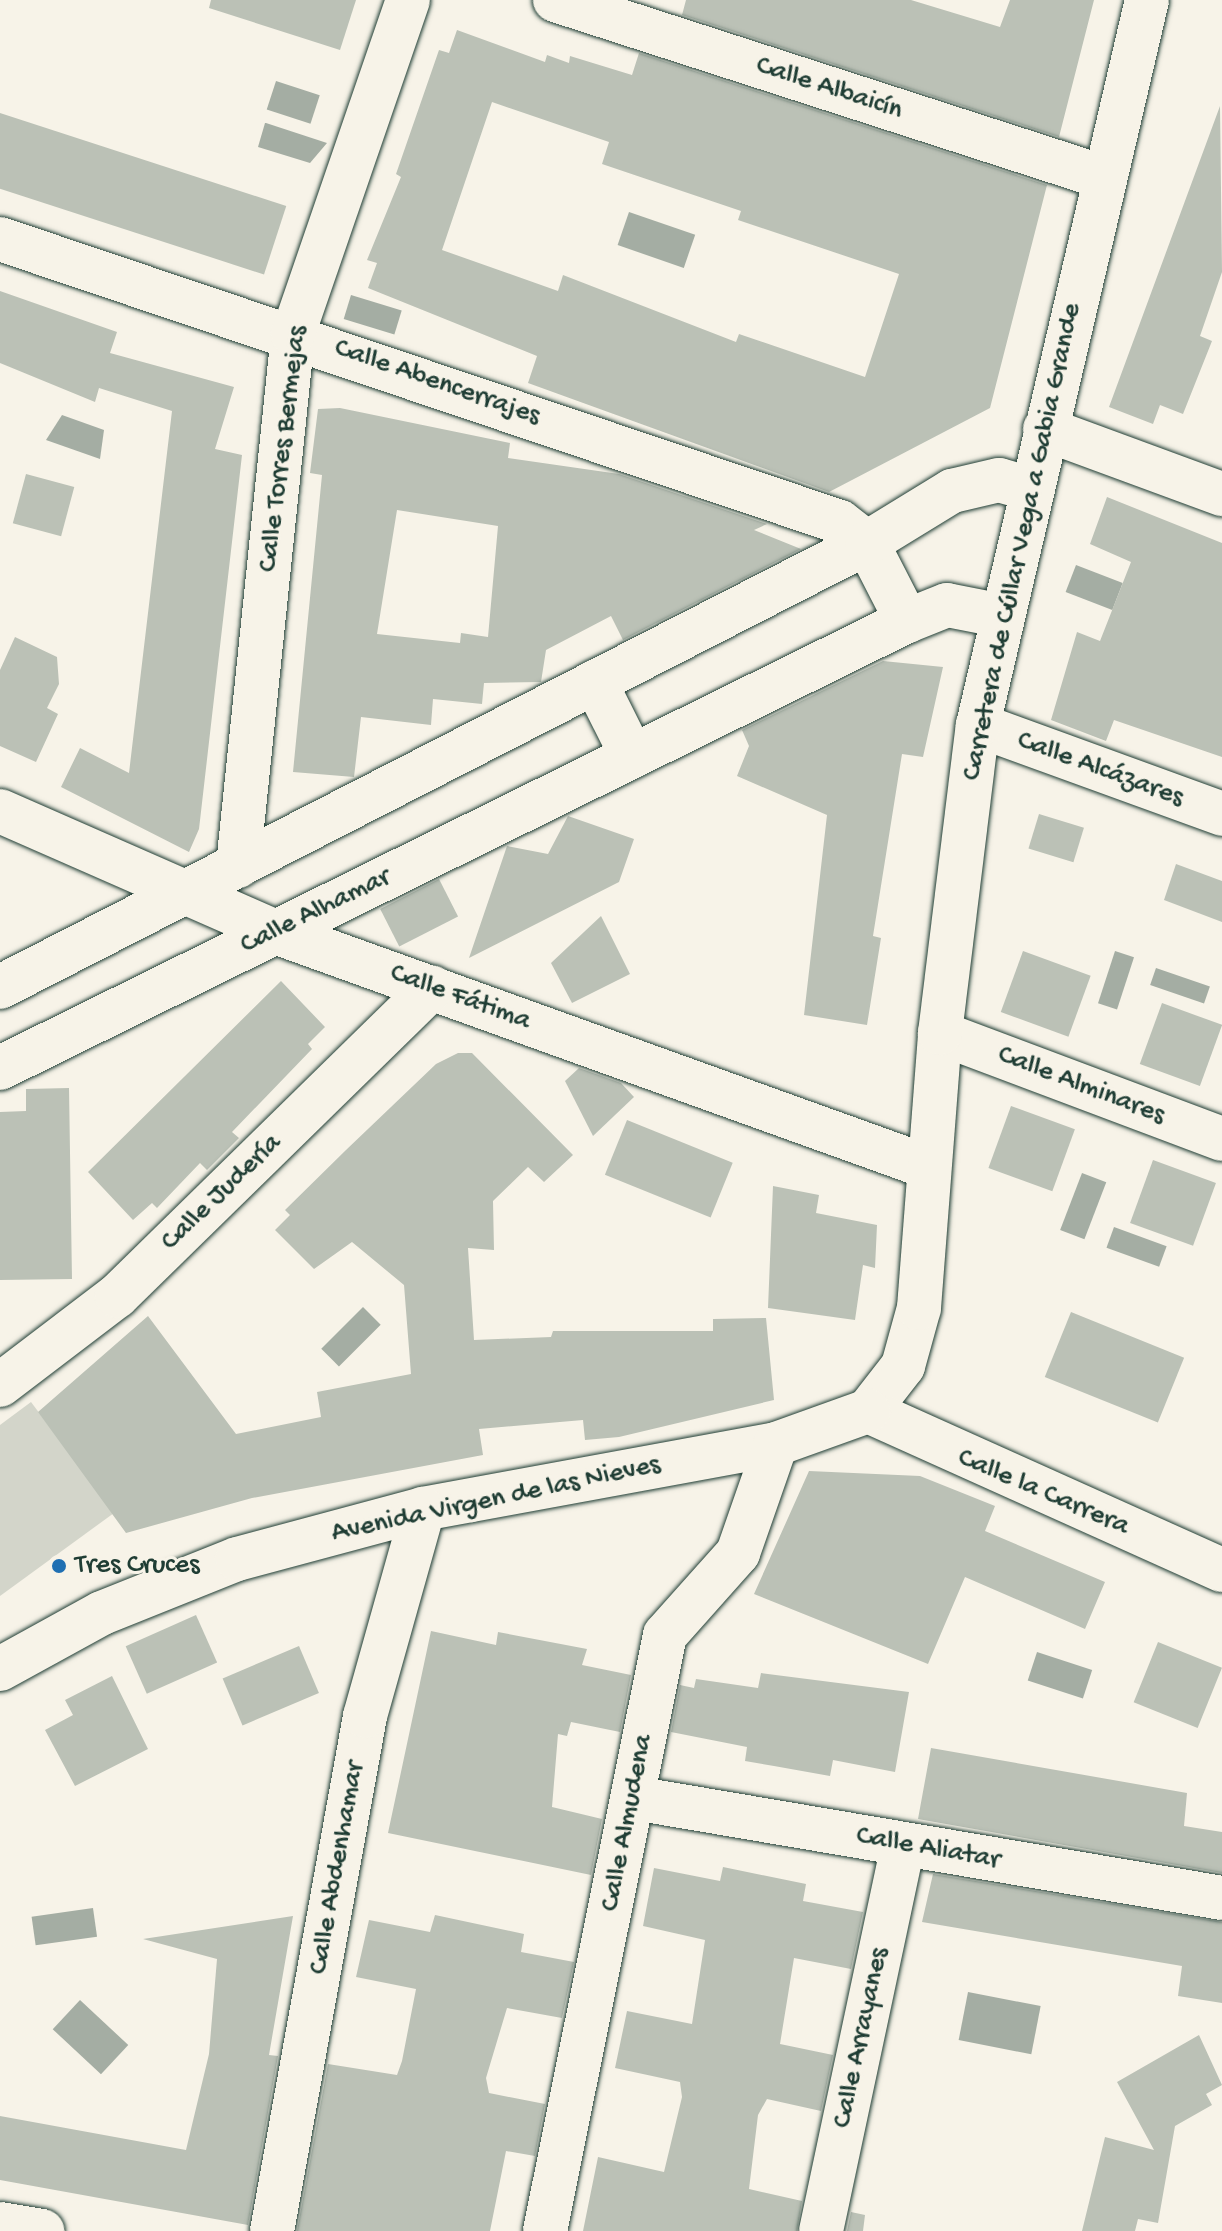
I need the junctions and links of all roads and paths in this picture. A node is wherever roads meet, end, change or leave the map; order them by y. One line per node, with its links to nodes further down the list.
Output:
1 (408, 0): 6 (street, Calle Torres Bermejas)
2 (555, 0): 4 (street, Calle Albaicín)
3 (1147, 0): 4 (street, Carretera de Cúllar Vega a Gabia Grande)
4 (1103, 177): 7 (street, Carretera de Cúllar Vega a Gabia Grande)
5 (0, 239): 6 (street, Calle Abencerrajes)
6 (293, 334): 10 (street, Calle Abencerrajes); 18 (street, Calle Torres Bermejas)
7 (1045, 429): 8 (street, Carretera de Cúllar Vega a Gabia Grande); 9 (street)
8 (1033, 490): 10 (street); 11 (street, Carretera de Cúllar Vega a Gabia Grande)
9 (1222, 494)
10 (867, 543): 12 (street); 13 (street)
11 (1003, 616): 12 (street, Calle Alhamar); 14 (street, Carretera de Cúllar Vega a Gabia Grande)
12 (907, 621): 15 (street, Calle Alhamar)
13 (595, 682): 15 (street); 18 (street)
14 (978, 725): 17 (street, Calle Alcázares); 23 (street, Carretera de Cúllar Vega a Gabia Grande)
15 (632, 756): 20 (street, Calle Alhamar)
16 (0, 811): 19 (street, Calle Fátima)
17 (1222, 814)
18 (238, 866): 19 (street)
19 (181, 895): 20 (street, Calle Fátima); 21 (street)
20 (275, 932): 22 (street, Calle Fátima); 24 (street, Calle Alhamar)
21 (0, 987)
22 (432, 988): 26 (street, Calle Fátima); 27 (street, Calle Judería)
23 (940, 1033): 25 (street, Calle Alminares); 26 (street, Carretera de Cúllar Vega a Gabia Grande)
24 (0, 1068)
25 (1222, 1139)
26 (928, 1167): 28 (street, Carretera de Cúllar Vega a Gabia Grande)
27 (0, 1385)
28 (868, 1411): 29 (street, Avenida Virgen de las Nieves); 31 (street, Calle la Carrera)
29 (776, 1444): 30 (street, Avenida Virgen de las Nieves); 33 (street, Calle Almudena)
30 (423, 1509): 32 (street, Avenida Virgen de las Nieves); 38 (street, Calle Abdenhamar)
31 (1222, 1570)
32 (0, 1669)
33 (634, 1798): 34 (street, Calle Aliatar); 39 (street, Calle Almudena)
34 (903, 1845): 35 (street, Calle Aliatar); 40 (street, Calle Arrayanes)
35 (1222, 1898)
36 (0, 2224): 37 (street)
37 (42, 2231)
38 (272, 2231)
39 (545, 2231)
40 (821, 2231)

